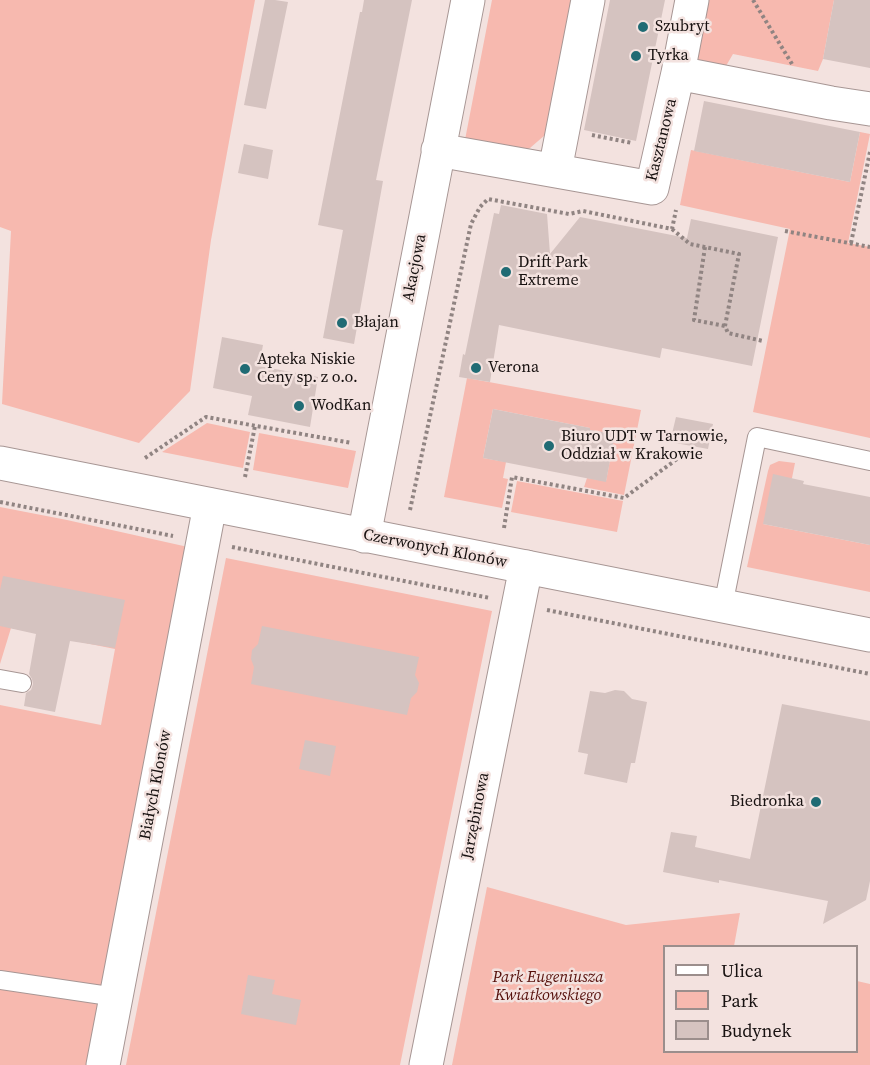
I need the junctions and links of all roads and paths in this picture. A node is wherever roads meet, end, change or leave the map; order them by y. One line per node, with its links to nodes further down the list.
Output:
1 (468, 0): 8 (street, Akacjowa)
2 (588, 0): 10 (street)
3 (692, 0): 6 (street)
4 (753, 0): 5 (path)
5 (794, 67)
6 (678, 73): 7 (street); 10 (street, Kasztanowa)
7 (870, 109)
8 (438, 150): 10 (street, Kasztanowa); 30 (street, Akacjowa)
9 (870, 152): 14 (path)
10 (555, 170)
11 (677, 201): 12 (path)
12 (672, 229): 15 (path); 28 (path)
13 (785, 231): 14 (path)
14 (851, 243): 16 (path)
15 (705, 247): 17 (path); 17 (path)
16 (870, 247)
17 (725, 326): 18 (path)
18 (763, 341)
19 (255, 426): 20 (path); 21 (path); 25 (path)
20 (363, 446)
21 (145, 458)
22 (677, 459): 29 (path)
23 (870, 461): 33 (lane)
24 (0, 463): 27 (street, Czerwonych Klonów)
25 (245, 477)
26 (0, 502): 31 (path)
27 (210, 505): 30 (street, Czerwonych Klonów); 38 (street, Białych Klonów)
28 (410, 510)
29 (504, 528)
30 (364, 536): 32 (street, Czerwonych Klonów)
31 (184, 538)
32 (526, 567): 33 (street, Czerwonych Klonów); 40 (street, Jarzębinowa)
33 (723, 606): 34 (street, Czerwonych Klonów)
34 (870, 635)
35 (0, 679): 36 (lane)
36 (22, 682)
37 (0, 980): 38 (lane)
38 (116, 997): 39 (street, Białych Klonów)
39 (103, 1065)
40 (426, 1065)

